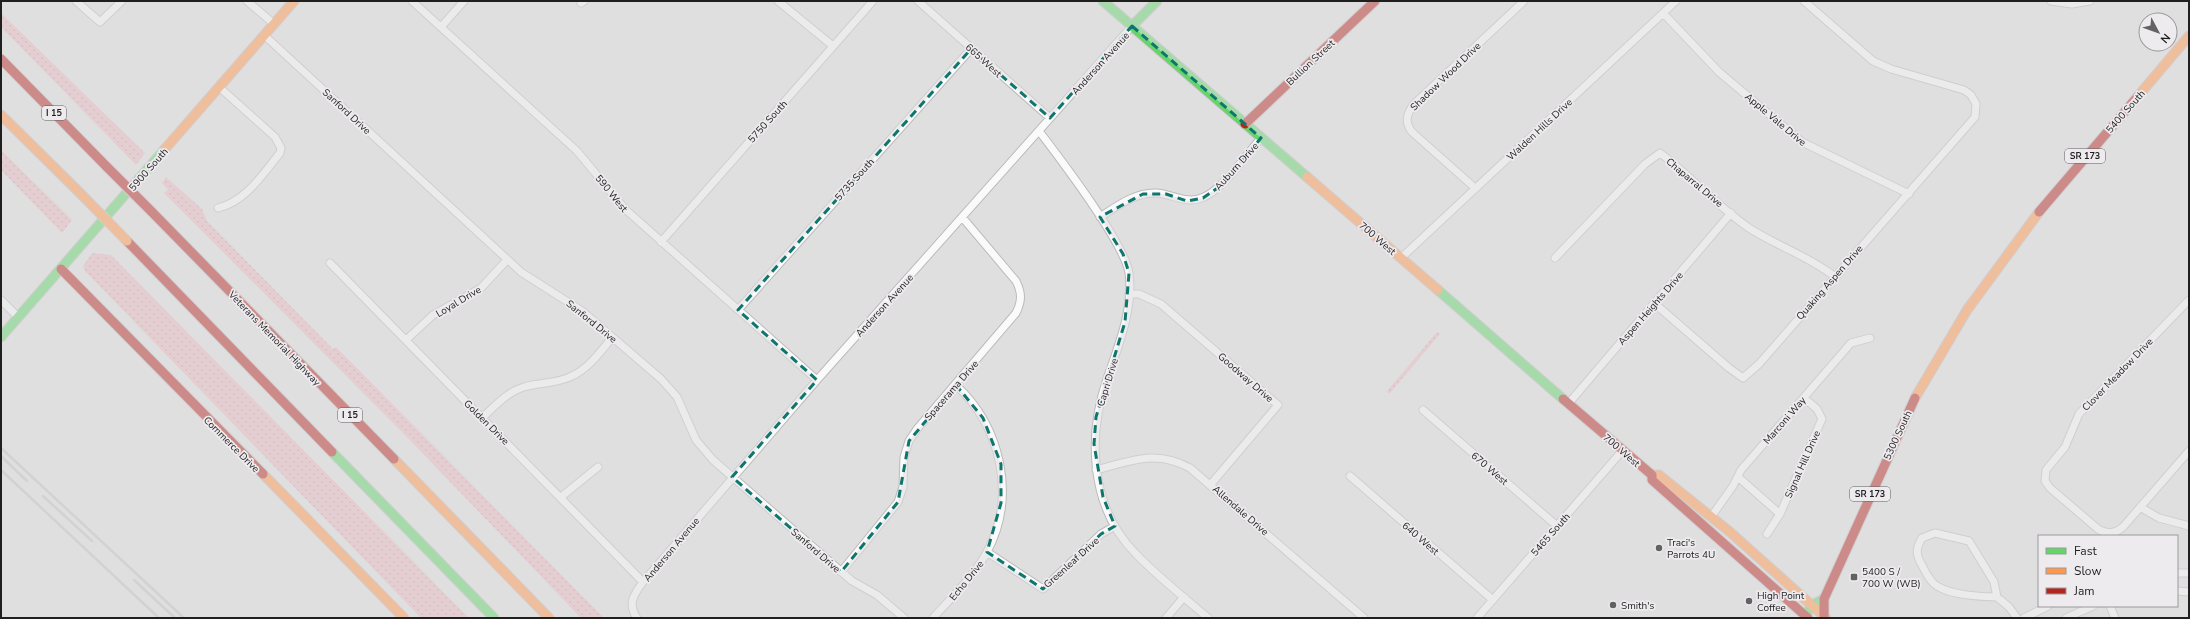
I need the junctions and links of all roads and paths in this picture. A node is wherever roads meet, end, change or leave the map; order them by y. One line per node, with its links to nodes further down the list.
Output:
1 (76, 1): 2 (street)
2 (122, 1)
3 (248, 1): 19 (street)
4 (294, 1): 19 (main road, 5900 South)
5 (412, 1): 21 (street, 590 West)
6 (464, 1): 21 (street)
7 (778, 1): 24 (street)
8 (873, 1): 24 (street, 5750 South)
9 (918, 1): 25 (street, 665 West)
10 (1103, 1): 20 (main road, 700 West)
11 (1157, 1): 20 (main road, Anderson Avenue)
12 (1375, 1): 30 (main road, Bullion Street)
13 (1524, 1): 33 (street, Shadow Wood Drive)
14 (1676, 1): 18 (street, Walden Hills Drive)
15 (1804, 1): 34 (street, Quaking Aspen Drive)
16 (2051, 1): 17 (street)
17 (2090, 1)
18 (1663, 13): 33 (street, Walden Hills Drive); 34 (street, Apple Vale Drive)
19 (274, 24): 22 (main road, 5900 South)
20 (1132, 26): 29 (street, Anderson Avenue); 30 (main road, 700 West)
21 (441, 27): 39 (street, 590 West)
22 (264, 35): 27 (main road, 5900 South); 42 (street, Sanford Drive)
23 (2189, 36): 46 (main road, 5400 South / SR 173)
24 (833, 46): 39 (street, 5750 South)
25 (971, 49): 29 (street, 665 West); 51 (street, 5735 South)
26 (1, 59): 99 (main road, Veterans Memorial Highway / I 15, bridge)
27 (219, 87): 35 (street); 44 (main road, 5900 South)
28 (1, 115): 98 (main road, bridge)
29 (1050, 118): 31 (street, Anderson Avenue)
30 (1245, 124): 32 (main road, 700 West)
31 (1039, 131): 37 (street, Anderson Avenue); 38 (street, Capri Drive)
32 (1261, 138): 38 (street, Auburn Drive); 40 (main road, 700 West)
33 (1475, 188): 40 (street, Walden Hills Drive)
34 (1909, 194): 45 (street, Quaking Aspen Drive)
35 (218, 208)
36 (1731, 213): 41 (street, Chaparral Drive); 45 (street, Chaparral Drive); 50 (street, Aspen Heights Drive)
37 (962, 217): 57 (street, Anderson Avenue); 58 (street, Spacerama Drive)
38 (1100, 217): 47 (street, Capri Drive)
39 (661, 242): 51 (street, 590 West)
40 (1401, 258): 60 (main road, 700 West)
41 (1555, 258)
42 (508, 260): 54 (street, Sanford Drive); 56 (street, Loyal Drive)
43 (330, 263): 56 (street, Golden Drive)
44 (61, 269): 52 (main road, 5900 South); 97 (main road, Commerce Drive)
45 (1834, 276): 50 (street, Quaking Aspen Drive)
46 (1986, 280): 89 (main road, 5300 South / SR 173)
47 (1130, 294): 66 (street, Capri Drive); 71 (street, Goodway Drive)
48 (1, 300): 52 (street)
49 (2189, 300): 73 (street, Clover Meadow Drive)
50 (1654, 303): 60 (street, Aspen Heights Drive)
51 (738, 310): 57 (street, 590 West)
52 (18, 317): 53 (main road, 5900 South)
53 (1, 337)
54 (612, 338): 62 (street); 69 (street, Sanford Drive)
55 (1870, 338): 59 (street, Marconi Way)
56 (406, 340): 62 (street, Golden Drive)
57 (817, 380): 69 (street, Anderson Avenue)
58 (956, 385): 80 (street, Echo Drive); 81 (street, Spacerama Drive)
59 (1804, 398): 70 (street, Marconi Way); 74 (street, Signal Hill Drive)
60 (1569, 403): 63 (main road, 700 West)
61 (1423, 410): 77 (street, 670 West)
62 (482, 418): 72 (street, Golden Drive)
63 (1623, 450): 67 (main road, 700 West); 77 (street, 5465 South)
64 (2189, 451): 73 (street)
65 (598, 467): 72 (street)
66 (1096, 470): 71 (street, Allendale Drive); 76 (street, Capri Drive)
67 (1652, 475): 75 (main road, 700 West); 95 (main road, 700 West)
68 (1350, 476): 90 (street, 640 West)
69 (732, 477): 81 (street, Sanford Drive); 84 (street, Anderson Avenue)
70 (1738, 477): 74 (street); 75 (street, Marconi Way)
71 (1211, 484): 105 (street, Allendale Drive)
72 (561, 497): 84 (street, Golden Drive)
73 (2140, 507): 78 (street)
74 (1780, 514): 79 (street, Signal Hill Drive)
75 (1711, 517): 91 (main road, 700 West)
76 (1115, 526): 80 (street, Greenleaf Drive); 87 (street, Capri Drive)
77 (1557, 526): 90 (street, 5465 South)
78 (2189, 526)
79 (1766, 534)
80 (987, 552): 102 (street, Echo Drive)
81 (841, 572): 101 (street, Sanford Drive)
82 (2178, 573): 83 (street)
83 (2189, 573)
84 (643, 582): 100 (street, Anderson Avenue)
85 (2178, 591): 86 (street)
86 (2189, 592)
87 (1184, 597): 103 (street); 104 (street, Capri Drive)
88 (1997, 597): 88 (street); 107 (street)
89 (1824, 599): 91 (main road); 96 (main road, 5300 South / SR 173)
90 (1493, 600): 106 (street, 5465 South)
91 (1812, 604): 95 (main road); 96 (main road, 700 West)
92 (2046, 607): 108 (street)
93 (2091, 607): 109 (street)
94 (2110, 607): 110 (street)
95 (1806, 617)
96 (1825, 617)
97 (404, 618)
98 (494, 618)
99 (550, 618)
100 (637, 618)
101 (904, 618)
102 (933, 618)
103 (1166, 618)
104 (1208, 618)
105 (1364, 618)
106 (1477, 618)
107 (2017, 618)
108 (2024, 618)
109 (2066, 618)
110 (2115, 618)

